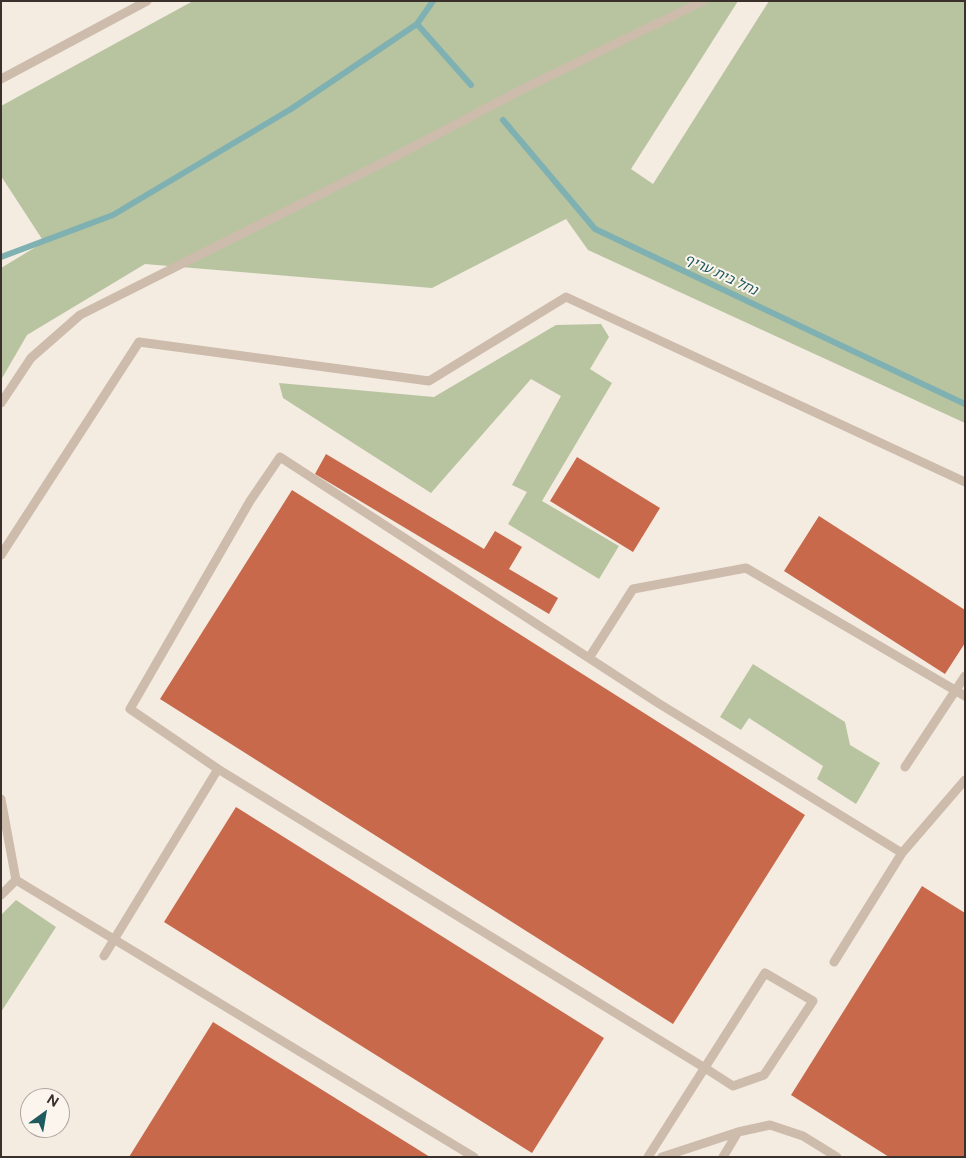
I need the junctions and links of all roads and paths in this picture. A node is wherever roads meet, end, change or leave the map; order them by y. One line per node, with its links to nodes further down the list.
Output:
1 (147, 1): 3 (lane)
2 (703, 1): 4 (lane)
3 (1, 79)
4 (1, 403)
5 (965, 482): 6 (lane)
6 (1, 555)
7 (589, 658): 9 (lane); 12 (lane); 15 (lane)
8 (965, 676): 9 (lane)
9 (955, 691): 10 (lane); 11 (lane)
10 (965, 696)
11 (905, 767)
12 (218, 769): 18 (lane); 21 (lane)
13 (965, 780): 15 (lane)
14 (1, 799): 16 (lane)
15 (902, 853): 20 (lane)
16 (16, 880): 17 (lane); 18 (lane)
17 (1, 895)
18 (114, 938): 19 (lane); 23 (lane)
19 (104, 956)
20 (834, 962)
21 (705, 1068): 21 (lane); 24 (lane)
22 (738, 1132): 25 (lane); 26 (lane); 27 (lane)
23 (474, 1157)
24 (648, 1157)
25 (662, 1157)
26 (722, 1157)
27 (838, 1157)

